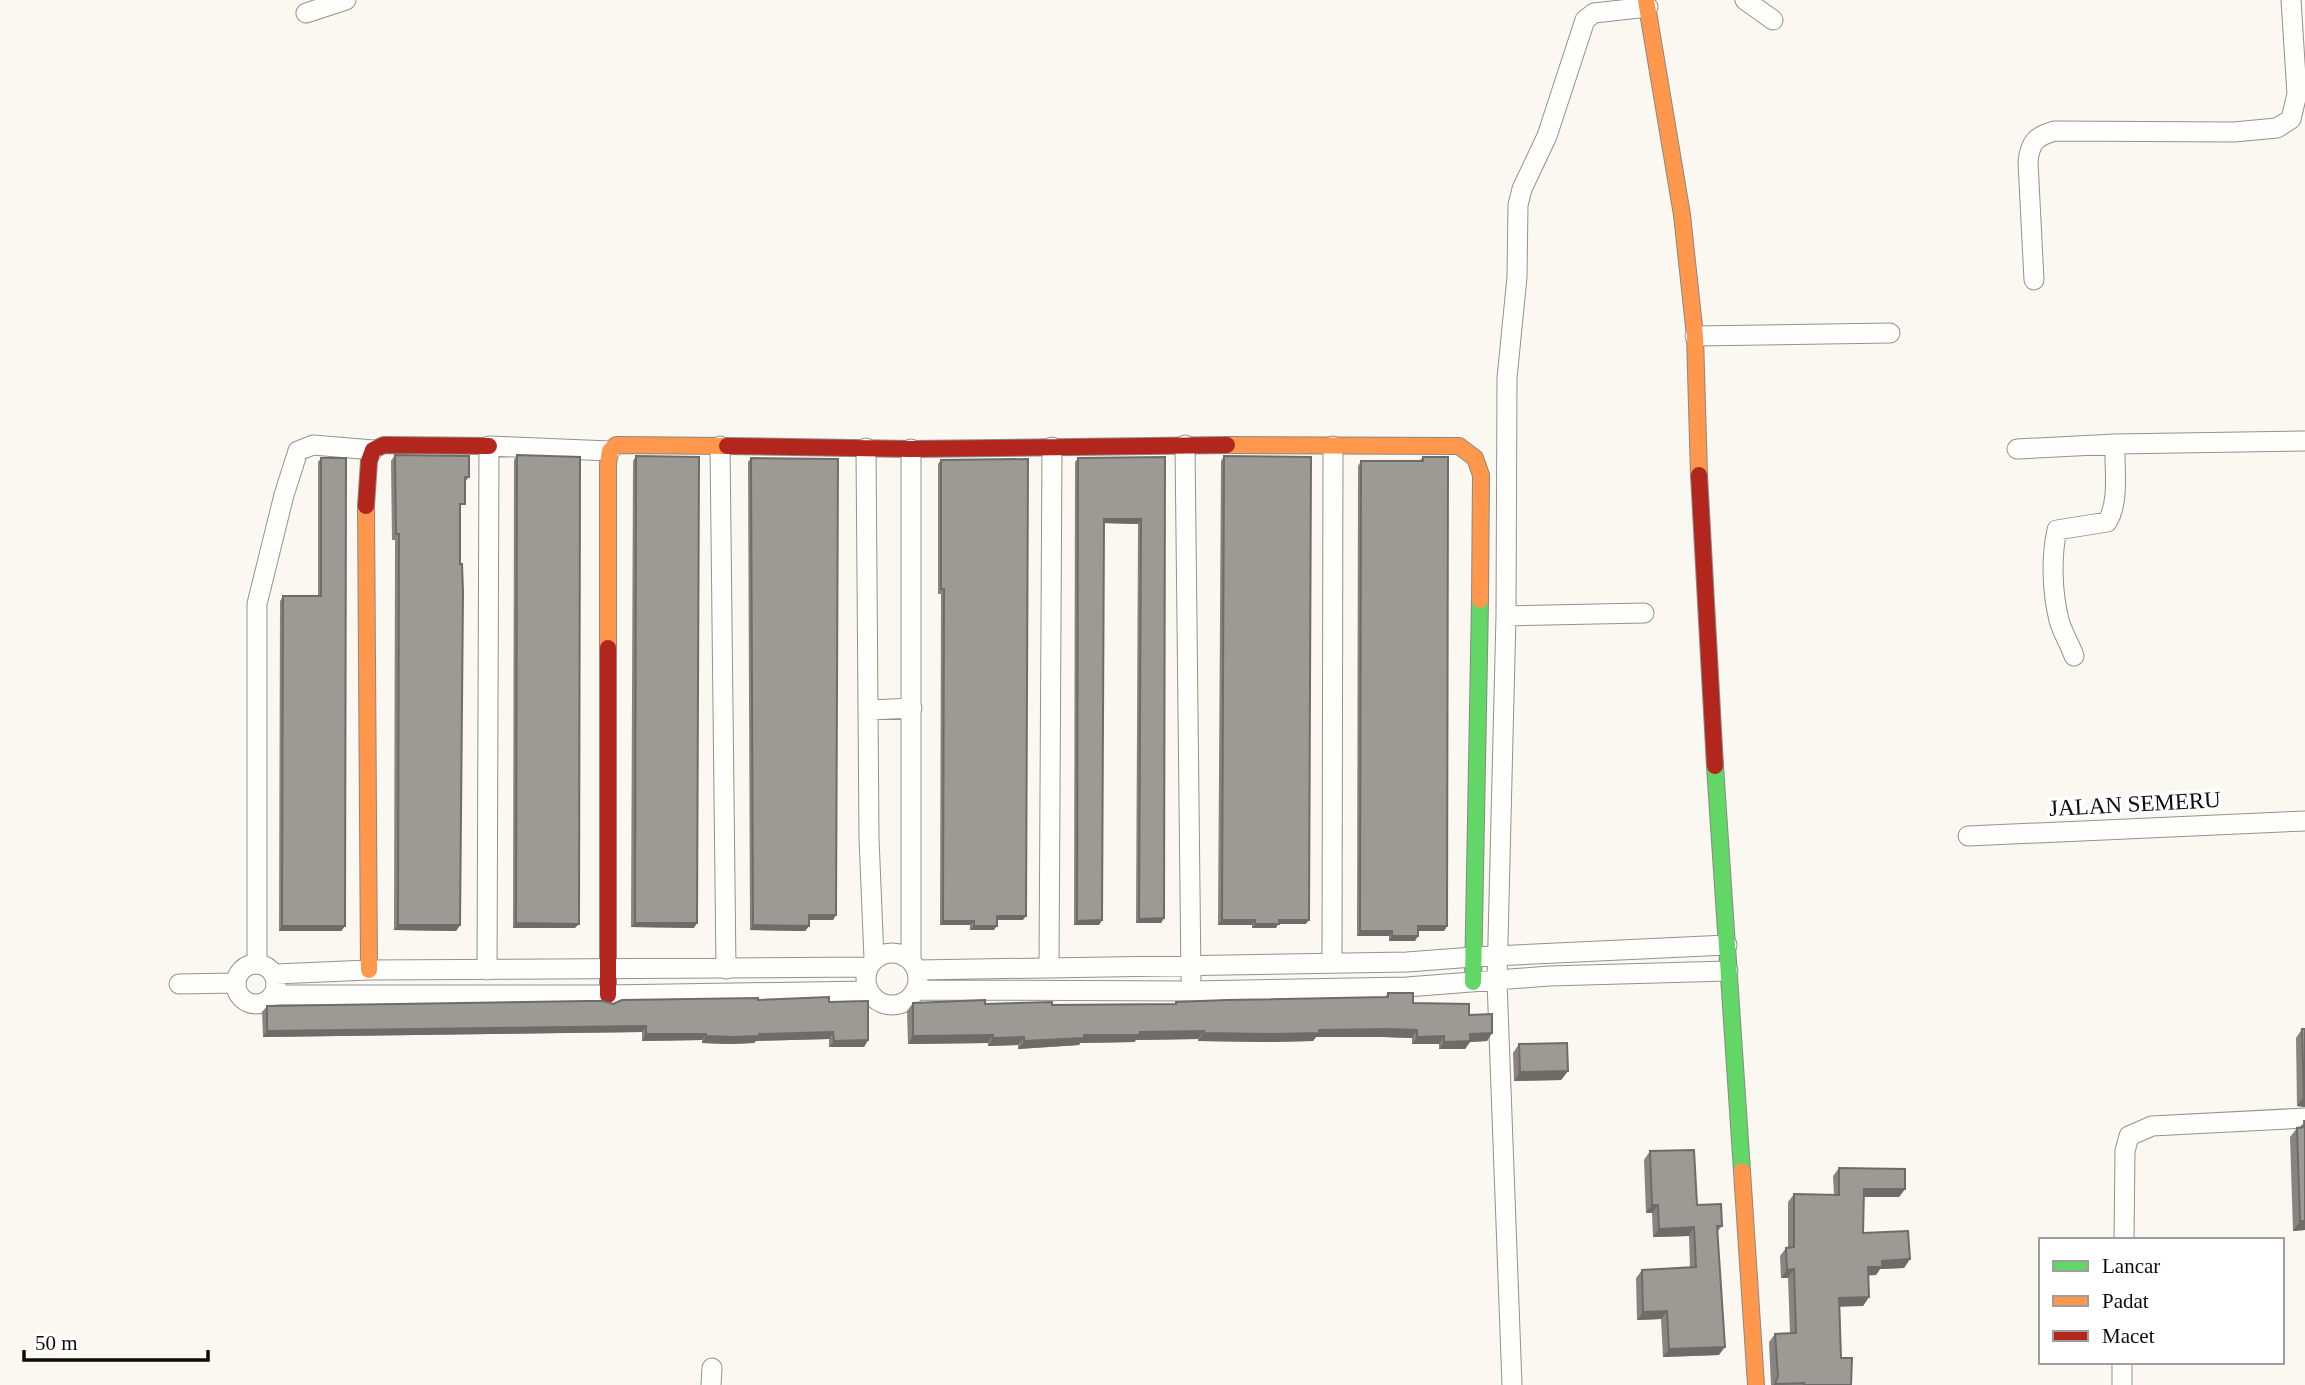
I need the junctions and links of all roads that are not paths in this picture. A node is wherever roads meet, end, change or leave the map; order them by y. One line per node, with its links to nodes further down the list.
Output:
1 (346, 0): 5 (street)
2 (1745, 0): 6 (street)
3 (2291, 0): 7 (street)
4 (1647, 4): 9 (street); 23 (street)
5 (306, 13)
6 (1773, 20)
7 (2034, 280)
8 (1890, 333): 9 (street)
9 (1695, 336): 29 (street)
10 (2305, 441): 11 (street)
11 (2115, 444): 19 (street); 24 (street)
12 (1185, 445): 15 (street); 16 (street); 38 (street)
13 (489, 446): 20 (street); 21 (street); 43 (street)
14 (720, 446): 17 (street); 21 (street); 41 (street)
15 (1333, 446): 33 (street); 34 (street)
16 (1052, 447): 18 (street); 39 (street)
17 (866, 448): 18 (street); 26 (street)
18 (911, 449): 25 (street)
19 (2017, 449)
20 (373, 450): 35 (street); 42 (street)
21 (610, 451): 40 (street)
22 (1644, 612): 23 (street)
23 (1506, 616): 32 (street)
24 (2074, 656)
25 (912, 708): 26 (street); 37 (street)
26 (870, 710): 36 (street)
27 (2305, 821): 28 (street, JALAN SEMERU)
28 (1968, 836)
29 (1727, 945): 30 (street); 44 (street)
30 (1656, 949): 31 (street); 46 (street)
31 (1549, 953): 32 (street); 47 (street)
32 (1497, 956): 33 (street); 48 (street)
33 (1472, 957): 34 (street); 49 (street)
34 (1332, 962): 38 (street)
35 (257, 963): 45 (street); 50 (street)
36 (871, 963): 37 (street); 41 (street); 53 (street)
37 (914, 965): 39 (street); 52 (street)
38 (1192, 966): 39 (street); 54 (street)
39 (1049, 967)
40 (608, 969): 41 (street); 43 (street); 56 (street)
41 (726, 969)
42 (369, 970): 43 (street); 45 (street)
43 (487, 970)
44 (1728, 971): 46 (street); 61 (street)
45 (275, 974): 55 (street)
46 (1657, 974): 47 (street)
47 (1549, 976): 48 (street)
48 (1497, 981): 49 (street); 60 (street)
49 (1473, 982): 54 (street)
50 (235, 983): 51 (street); 55 (street)
51 (179, 984)
52 (916, 990): 53 (street); 54 (street)
53 (869, 991): 56 (street)
54 (1191, 991)
55 (274, 995): 56 (street)
56 (608, 995)
57 (2305, 1118): 58 (street)
58 (2124, 1238)
59 (2122, 1364): 62 (street)
60 (1512, 1385)
61 (1756, 1385)
62 (2122, 1385)

